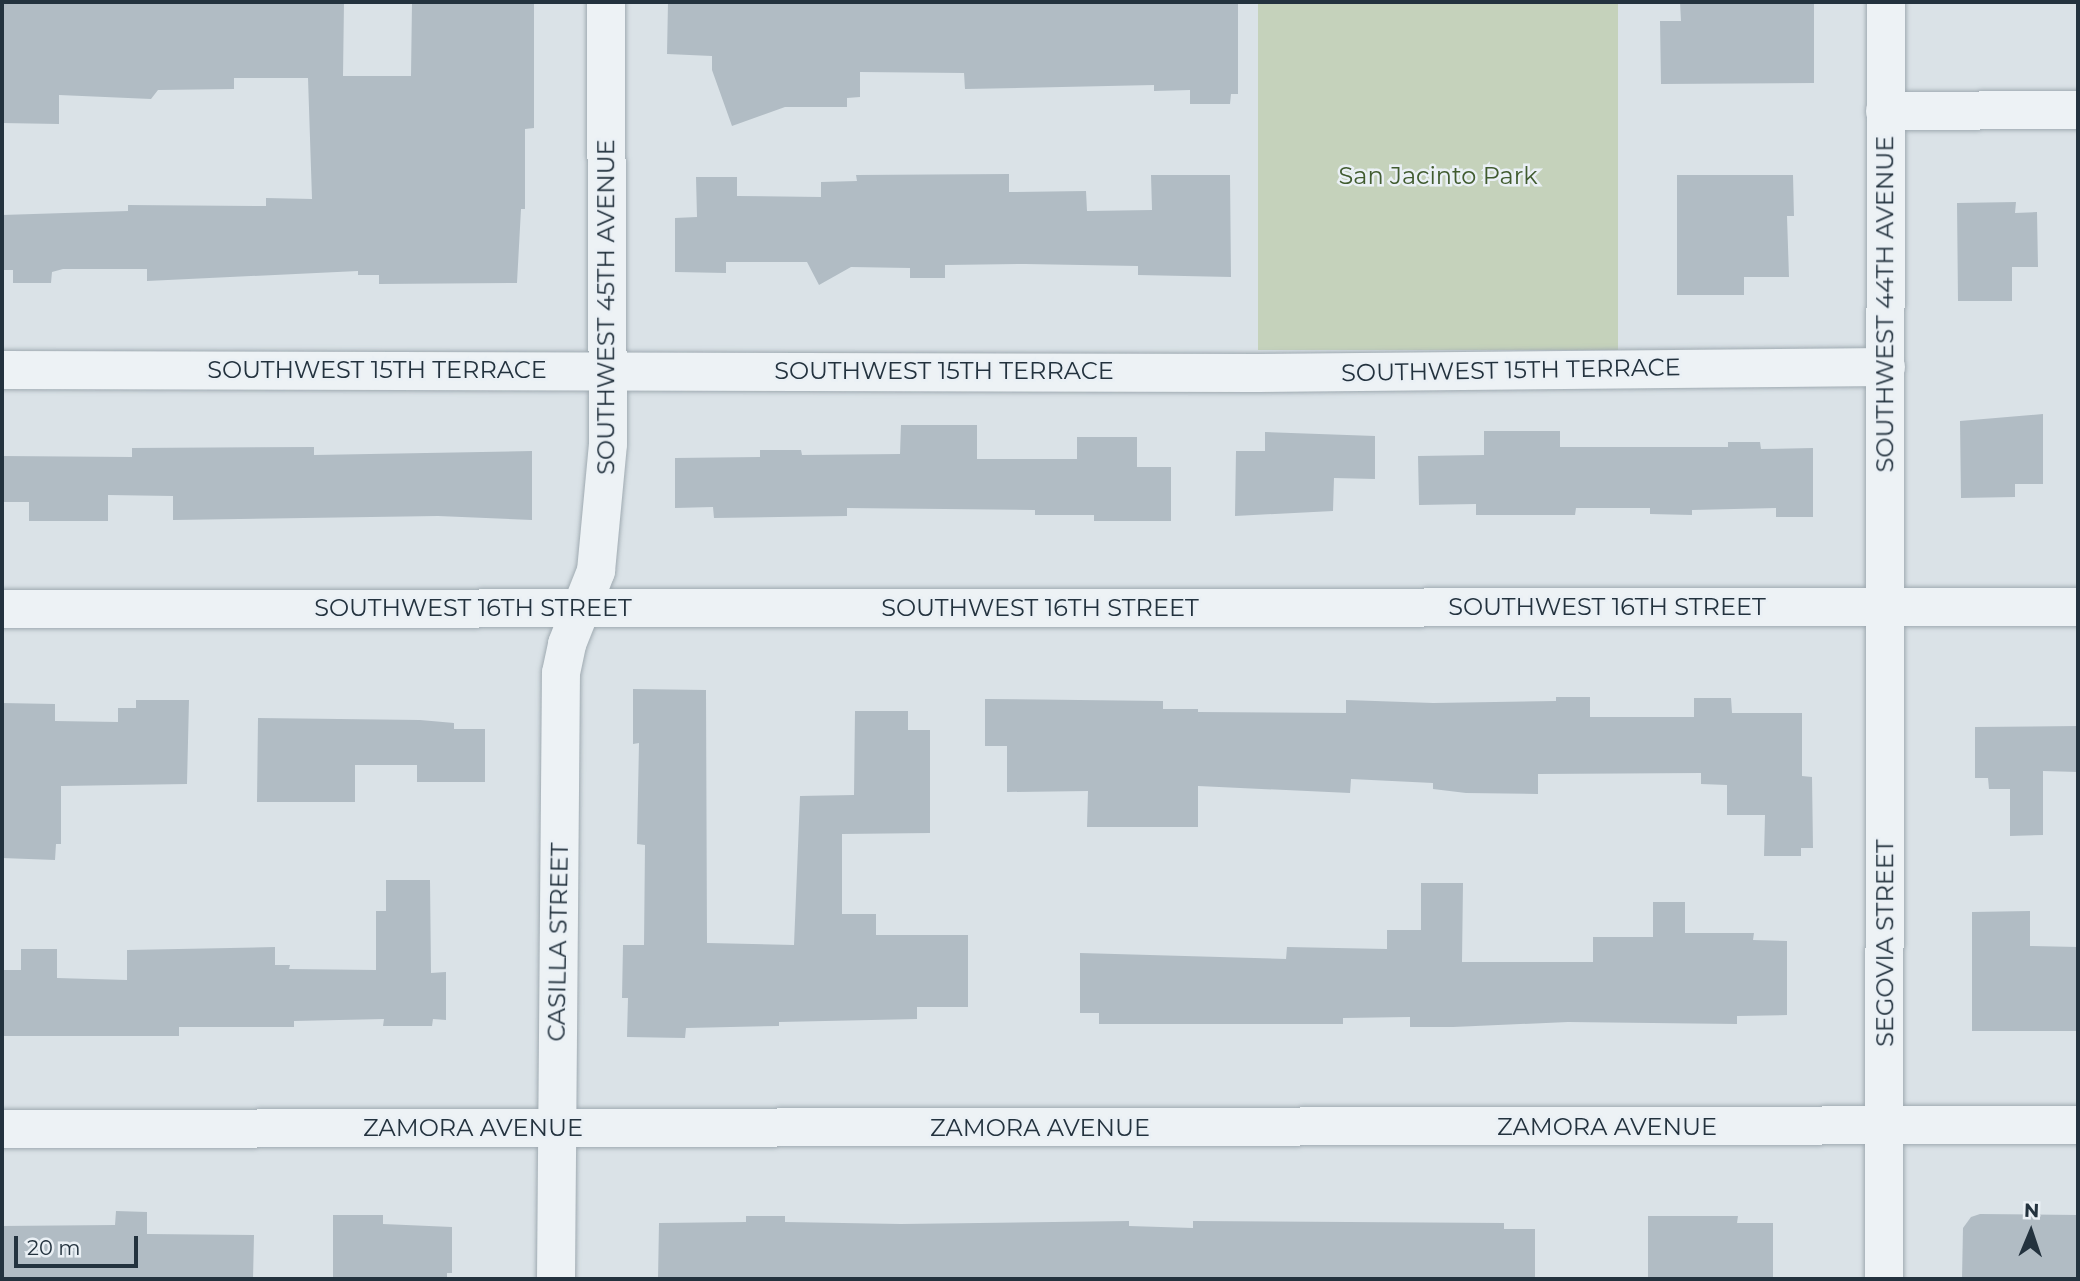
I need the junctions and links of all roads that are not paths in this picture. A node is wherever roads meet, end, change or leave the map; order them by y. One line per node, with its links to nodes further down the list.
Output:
1 (606, 2): 7 (street, SOUTHWEST 45TH AVENUE)
2 (1886, 2): 4 (street, SOUTHWEST 44TH AVENUE)
3 (2078, 110): 4 (street)
4 (1885, 111): 5 (street, SOUTHWEST 44TH AVENUE)
5 (1885, 367): 7 (street, SOUTHWEST 15TH TERRACE); 8 (street, SOUTHWEST 44TH AVENUE)
6 (2, 370): 7 (street, SOUTHWEST 15TH TERRACE)
7 (609, 370): 10 (street, SOUTHWEST 45TH AVENUE)
8 (1886, 607): 9 (street, SOUTHWEST 16TH STREET); 10 (street, SOUTHWEST 16TH STREET); 13 (street, SEGOVIA STREET)
9 (2078, 607)
10 (582, 608): 11 (street, SOUTHWEST 16TH STREET); 14 (street, CASILLA STREET)
11 (2, 609)
12 (2078, 1125): 13 (street, ZAMORA AVENUE)
13 (1886, 1126): 14 (street, ZAMORA AVENUE); 17 (street, SEGOVIA STREET)
14 (556, 1128): 15 (street, ZAMORA AVENUE); 16 (street, CASILLA STREET)
15 (2, 1129)
16 (556, 1279)
17 (1884, 1279)

